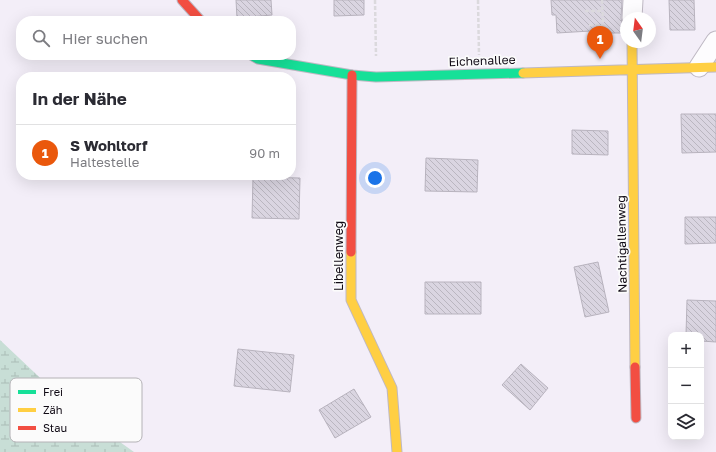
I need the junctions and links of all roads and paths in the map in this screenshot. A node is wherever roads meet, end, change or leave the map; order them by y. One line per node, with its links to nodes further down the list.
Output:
1 (182, 0): 9 (street)
2 (374, 0): 20 (path)
3 (478, 0): 18 (path)
4 (602, 0): 7 (path)
5 (633, 0): 8 (street)
6 (585, 11): 7 (path)
7 (602, 11): 11 (path)
8 (632, 12)
9 (196, 16)
10 (589, 25): 11 (path)
11 (603, 25): 14 (path)
12 (716, 41): 16 (street)
13 (632, 48): 17 (street, Nachtigallenweg)
14 (604, 54)
15 (264, 60): 19 (street, Eichenallee)
16 (707, 67): 17 (street, Eichenallee)
17 (632, 70): 18 (street, Eichenallee); 21 (street, Nachtigallenweg)
18 (479, 73): 20 (street, Eichenallee)
19 (352, 75): 20 (street, Eichenallee); 22 (street, Libellenweg)
20 (376, 76)
21 (636, 418)
22 (397, 452)

